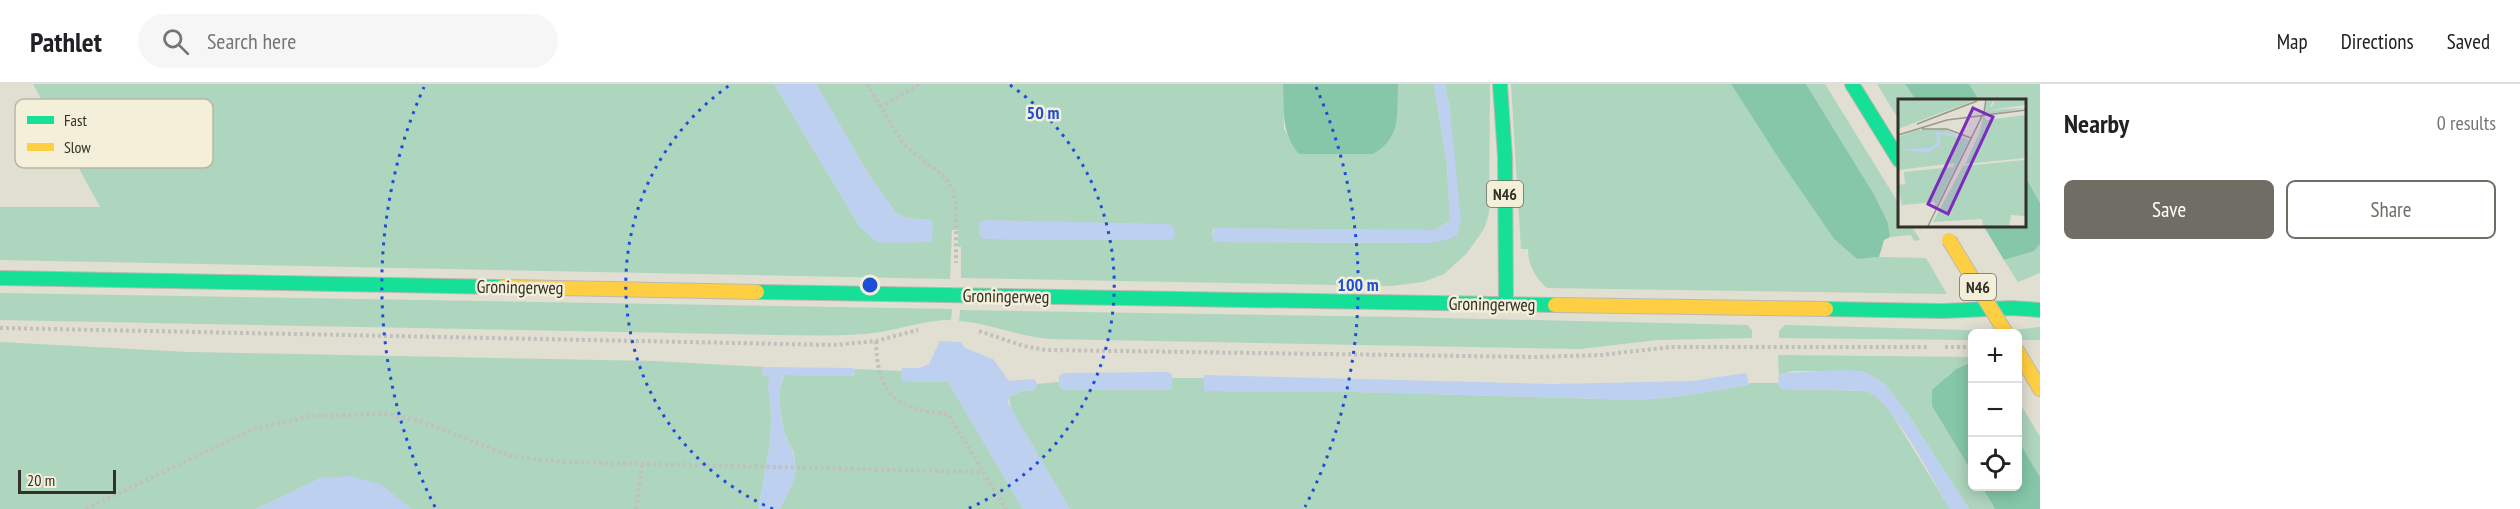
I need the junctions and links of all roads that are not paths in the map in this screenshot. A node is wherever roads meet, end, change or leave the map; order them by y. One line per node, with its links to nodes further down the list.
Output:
1 (1500, 84): 7 (main road, N46)
2 (1852, 84): 3 (main road)
3 (1898, 158)
4 (1941, 226): 10 (main road, N46, bridge)
5 (0, 278): 7 (main road, Groningerweg)
6 (2029, 295): 8 (main road)
7 (1506, 305): 8 (main road, Groningerweg)
8 (2011, 308): 9 (main road, Groningerweg)
9 (2040, 310)
10 (2004, 329)
11 (2022, 359): 12 (main road)
12 (2039, 387)

